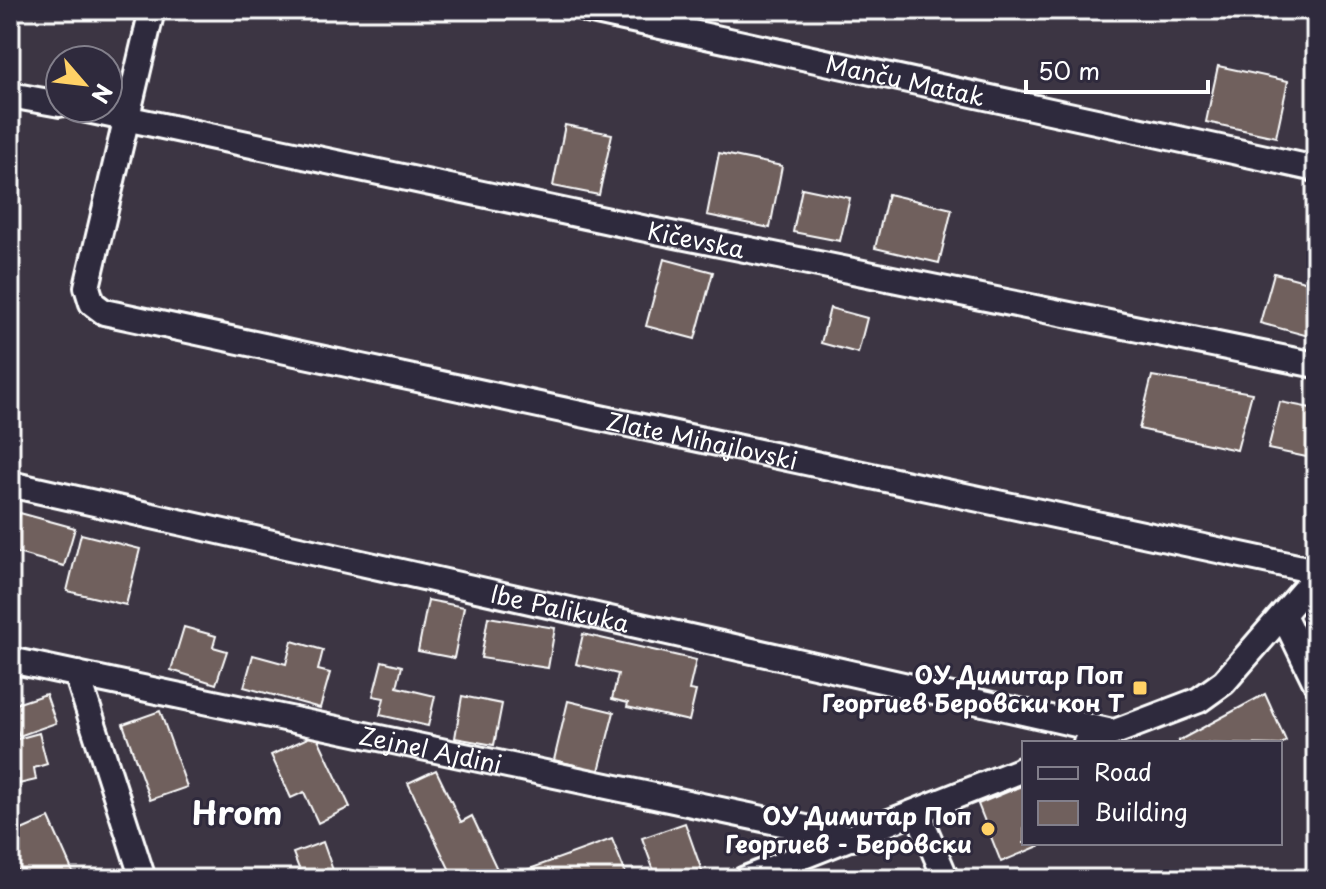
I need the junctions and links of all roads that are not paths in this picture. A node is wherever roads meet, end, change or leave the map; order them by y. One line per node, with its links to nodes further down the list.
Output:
1 (152, 10): 6 (street)
2 (587, 10): 7 (street, Manču Matak)
3 (10, 95): 4 (street)
4 (44, 101)
5 (124, 117): 6 (street, Kičevska)
6 (128, 118): 8 (street, Kičevska); 10 (street)
7 (1316, 169)
8 (1316, 365)
9 (10, 484): 15 (street, Ibe Palikuḱa)
10 (1316, 573): 11 (street)
11 (1283, 615): 14 (street); 15 (street)
12 (10, 660): 13 (street, Zejnel Ajdini)
13 (77, 674): 19 (street, Zejnel Ajdini); 20 (street)
14 (1316, 683)
15 (1112, 732): 16 (street)
16 (1091, 741)
17 (1022, 770): 18 (street)
18 (918, 813): 19 (street); 22 (street)
19 (853, 838): 21 (street)
20 (143, 879)
21 (745, 879)
22 (946, 879)

